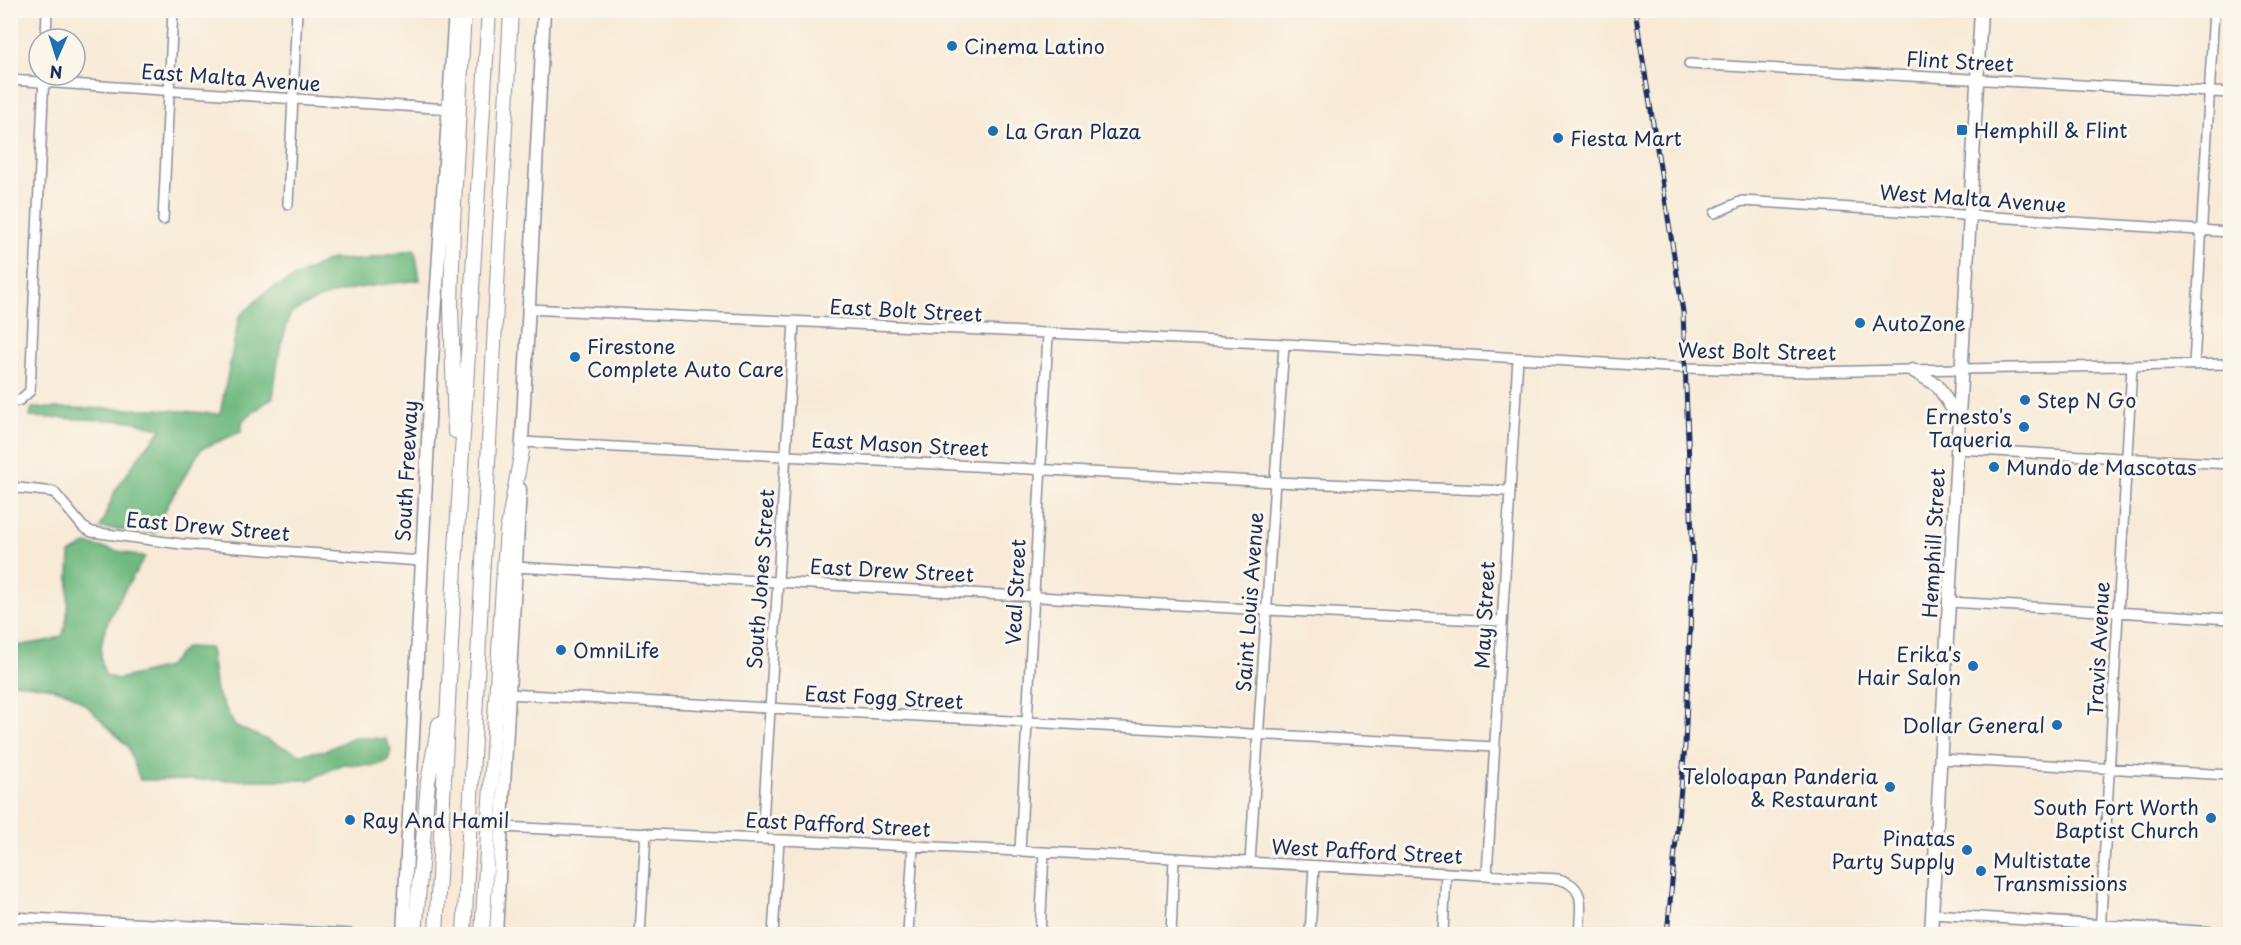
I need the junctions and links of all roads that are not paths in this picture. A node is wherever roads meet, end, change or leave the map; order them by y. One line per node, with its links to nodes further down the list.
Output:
1 (47, 10): 11 (street)
2 (173, 10): 18 (street)
3 (297, 10): 21 (street)
4 (455, 10): 22 (main road, South Freeway)
5 (464, 10): 50 (highway)
6 (489, 10): 50 (highway)
7 (512, 10): 90 (highway)
8 (544, 10): 29 (main road)
9 (1982, 10): 15 (main road, Hemphill Street)
10 (2214, 10): 19 (street)
11 (46, 27)
12 (1689, 64): 15 (street, Flint Street)
13 (10, 80): 14 (street, East Malta Avenue)
14 (27, 80)
15 (1977, 80): 19 (street, Flint Street); 25 (main road, Hemphill Street)
16 (87, 83): 18 (street, East Malta Avenue)
17 (44, 87): 39 (street)
18 (169, 91): 21 (street, East Malta Avenue); 26 (street)
19 (2209, 92): 20 (street, Flint Street); 27 (street)
20 (2230, 93)
21 (292, 99): 22 (street, East Malta Avenue); 23 (street)
22 (449, 109): 51 (main road, South Freeway)
23 (288, 204)
24 (1715, 213): 25 (street, West Malta Avenue)
25 (1971, 216): 27 (street, West Malta Avenue); 38 (main road, Hemphill Street)
26 (163, 220)
27 (2202, 230): 28 (street, West Malta Avenue); 35 (street)
28 (2230, 232)
29 (527, 309): 30 (street, East Bolt Street); 41 (main road)
30 (794, 322): 31 (street, East Bolt Street); 43 (street, South Jones Street)
31 (1048, 335): 32 (street, East Bolt Street); 46 (street, Veal Street)
32 (1284, 344): 33 (street, West Bolt Street); 47 (street, Saint Louis Avenue)
33 (1518, 358): 37 (street, West Bolt Street); 49 (street, May Street)
34 (2230, 364): 35 (street, West Bolt Street)
35 (2194, 365): 36 (street, West Bolt Street)
36 (2132, 366): 38 (street, West Bolt Street); 44 (street, Travis Avenue)
37 (1912, 370): 38 (street, West Bolt Street); 40 (main road)
38 (1962, 370): 40 (main road, Hemphill Street)
39 (10, 402)
40 (1959, 419): 42 (main road, Hemphill Street)
41 (522, 446): 43 (street, East Mason Street); 52 (main road); 91 (highway)
42 (1958, 449): 44 (street); 55 (main road, Hemphill Street)
43 (786, 456): 46 (street, East Mason Street); 53 (street, South Jones Street)
44 (2127, 458): 45 (street); 57 (street, Travis Avenue)
45 (2230, 464)
46 (1040, 470): 47 (street, East Mason Street); 54 (street, Veal Street)
47 (1275, 482): 49 (street, East Mason Street); 56 (street, Saint Louis Avenue)
48 (10, 488): 51 (street, East Drew Street)
49 (1510, 491): 59 (street, May Street)
50 (458, 517): 60 (highway)
51 (421, 561): 87 (main road, South Freeway)
52 (515, 567): 53 (street, East Drew Street); 61 (main road)
53 (778, 582): 54 (street, East Drew Street); 62 (street, South Jones Street)
54 (1033, 597): 56 (street, East Drew Street); 63 (street, Veal Street)
55 (1950, 602): 57 (street); 66 (main road, Hemphill Street)
56 (1266, 610): 59 (street, East Drew Street); 64 (street, Saint Louis Avenue)
57 (2118, 612): 58 (street); 67 (street, Travis Avenue)
58 (2230, 619)
59 (1502, 621): 65 (street, May Street)
60 (449, 675): 88 (highway); 89 (highway)
61 (508, 694): 62 (street, East Fogg Street); 69 (main road)
62 (770, 709): 63 (street, East Fogg Street); 71 (street, South Jones Street)
63 (1026, 723): 64 (street, East Fogg Street); 74 (street, Veal Street)
64 (1258, 736): 65 (street, East Fogg Street); 77 (street, Saint Louis Avenue)
65 (1495, 747): 80 (street, May Street)
66 (1941, 759): 67 (street); 81 (main road, Hemphill Street)
67 (2109, 768): 68 (street); 83 (street, Travis Avenue)
68 (2230, 775)
69 (500, 827): 70 (street, East Pafford Street); 92 (main road)
70 (646, 833): 71 (street, East Pafford Street); 93 (street)
71 (762, 839): 72 (street, East Pafford Street)
72 (778, 840): 73 (street, East Pafford Street); 94 (street)
73 (913, 846): 74 (street, East Pafford Street); 95 (street)
74 (1020, 851): 75 (street, East Pafford Street)
75 (1044, 852): 76 (street, East Pafford Street); 96 (street)
76 (1174, 858): 77 (street, West Pafford Street); 97 (street)
77 (1250, 862): 78 (street, West Pafford Street)
78 (1314, 866): 79 (street, West Pafford Street); 98 (street)
79 (1446, 873): 80 (street, West Pafford Street); 99 (street)
80 (1487, 875): 100 (street, West Pafford Street)
81 (1933, 914): 83 (street); 101 (main road, Hemphill Street)
82 (10, 917): 84 (street)
83 (2100, 924): 85 (street); 102 (street, Travis Avenue)
84 (175, 930): 86 (street)
85 (2230, 933)
86 (351, 934)
87 (403, 934)
88 (415, 934)
89 (436, 934)
90 (464, 934)
91 (482, 934)
92 (496, 934)
93 (640, 934)
94 (773, 934)
95 (908, 934)
96 (1040, 934)
97 (1171, 934)
98 (1310, 934)
99 (1443, 934)
100 (1579, 934)
101 (1931, 934)
102 (2100, 934)

